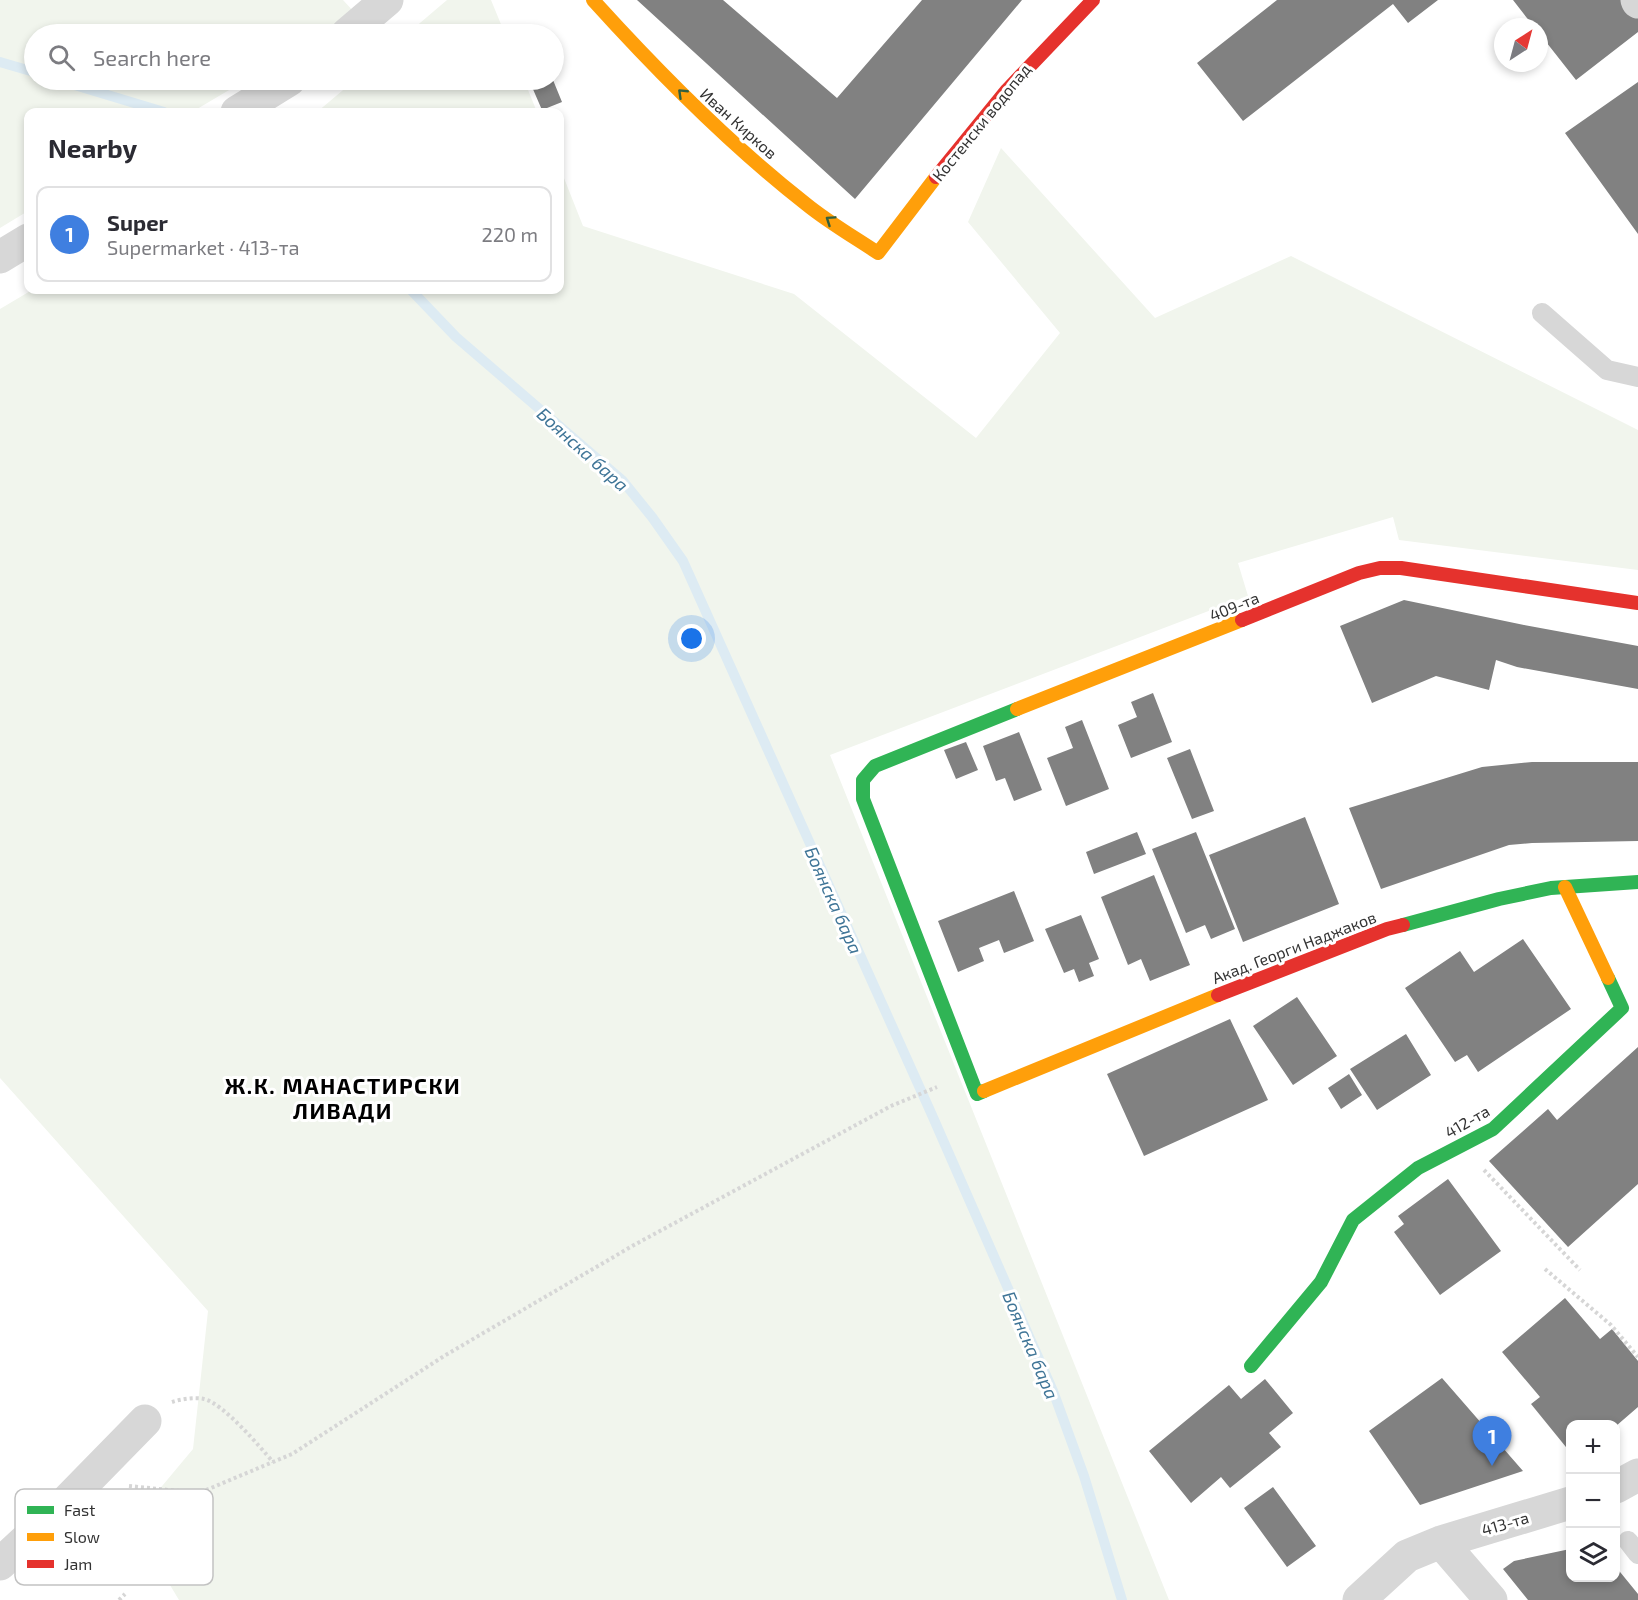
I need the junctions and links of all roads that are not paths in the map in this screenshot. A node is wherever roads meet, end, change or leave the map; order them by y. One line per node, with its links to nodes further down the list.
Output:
1 (387, 0): 4 (street)
2 (593, 0): 8 (street, Иван Кирков, one-way to 2)
3 (1093, 0): 8 (street, Костенски водопад)
4 (359, 24)
5 (273, 90): 6 (street)
6 (244, 108)
7 (24, 242): 9 (street)
8 (878, 253)
9 (0, 257)
10 (1542, 313): 11 (lane)
11 (1638, 376)
12 (1638, 603): 15 (street, 409-та)
13 (1638, 882): 14 (street, Акад. Георги Наджаков)
14 (1565, 887): 15 (street, Акад. Георги Наджаков); 16 (street, 412-та)
15 (977, 1094)
16 (1251, 1366)
17 (145, 1421): 20 (street)
18 (1638, 1475): 19 (street)
19 (1620, 1485)
20 (78, 1489)
21 (1566, 1504): 22 (street, 413-та)
22 (1441, 1542): 25 (street, 413-та); 26 (street)
23 (15, 1550): 24 (street)
24 (0, 1564)
25 (1359, 1600)
26 (1491, 1600)

